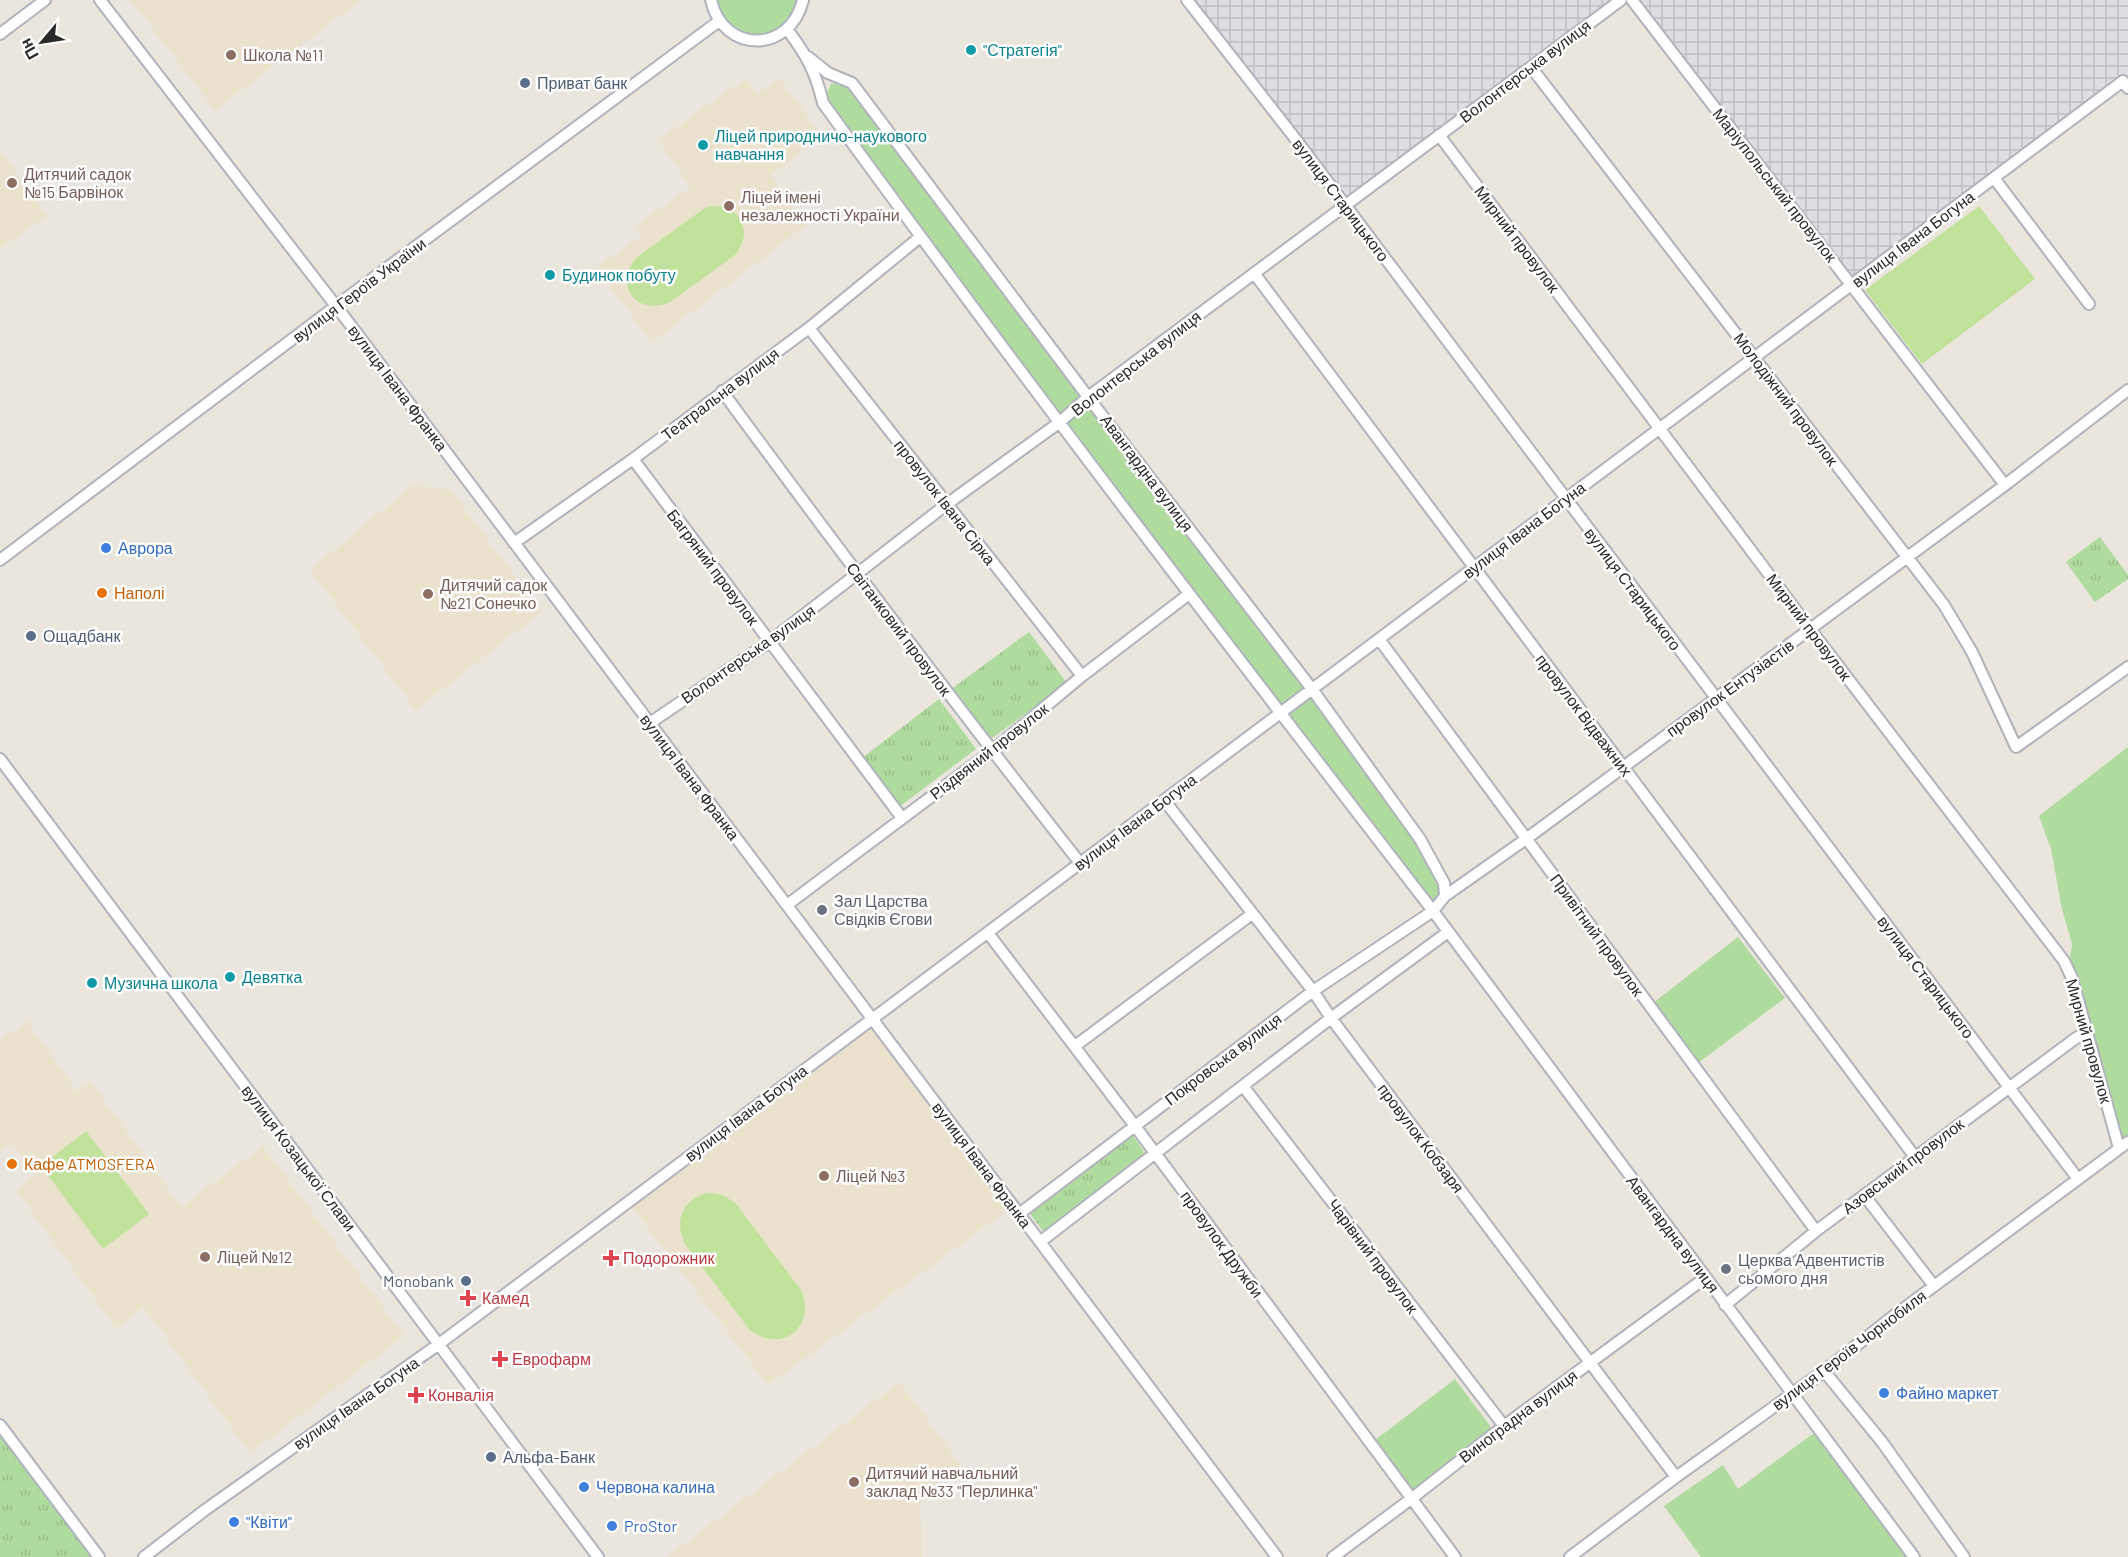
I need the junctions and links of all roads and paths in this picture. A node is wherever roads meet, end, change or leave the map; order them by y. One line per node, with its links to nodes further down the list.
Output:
1 (45, 0): 10 (street)
2 (100, 0): 21 (street, вулиця Івана Франка)
3 (711, 0): 8 (street)
4 (803, 0): 9 (street)
5 (1187, 0): 16 (street, вулиця Старицького)
6 (1621, 0): 12 (street, Волонтерська вулиця)
7 (1632, 0): 19 (street, Маріупольський провулок)
8 (719, 21): 9 (street); 21 (street, вулиця Героїв України)
9 (787, 29): 11 (street, Авангардна вулиця)
10 (0, 34)
11 (808, 57): 17 (street, Авангардна вулиця); 26 (street, Авангардна вулиця)
12 (1531, 67): 14 (street, Волонтерська вулиця); 23 (street, Молодіжний провулок)
13 (2125, 85): 15 (street, вулиця Івана Богуна)
14 (1439, 135): 16 (street, Волонтерська вулиця); 28 (street, Мирний провулок)
15 (1994, 178): 19 (street, вулиця Івана Богуна); 20 (street)
16 (1345, 206): 18 (street, Волонтерська вулиця); 31 (street, вулиця Старицького)
17 (920, 237): 22 (street, Театральна вулиця); 27 (street, Авангардна вулиця)
18 (1254, 273): 26 (street, Волонтерська вулиця); 36 (street, провулок Відважних)
19 (1851, 285): 23 (street, вулиця Івана Богуна); 30 (street, Маріупольський провулок)
20 (2089, 304)
21 (336, 306): 33 (street, вулиця Івана Франка); 35 (street, вулиця Героїв України)
22 (809, 328): 25 (street, Театральна вулиця); 32 (street, провулок Івана Сірка)
23 (1755, 357): 28 (street, вулиця Івана Богуна); 34 (street, Молодіжний провулок)
24 (2128, 390): 30 (street, провулок Ентузіастів)
25 (722, 391): 29 (street, Театральна вулиця); 37 (street, Світанковий провулок)
26 (1088, 397): 27 (street, Волонтерська вулиця); 44 (street, Авангардна вулиця)
27 (1060, 422): 32 (street, Волонтерська вулиця); 38 (street, Авангардна вулиця)
28 (1659, 429): 31 (street, вулиця Івана Богуна); 39 (street, Мирний провулок)
29 (633, 459): 33 (street, Театральна вулиця); 41 (street, Багряний провулок)
30 (2005, 485): 34 (street, провулок Ентузіастів)
31 (1566, 499): 36 (street, вулиця Івана Богуна); 45 (street, вулиця Старицького)
32 (947, 504): 37 (street, Волонтерська вулиця); 43 (street, провулок Івана Сірка)
33 (514, 543): 47 (street, вулиця Івана Франка)
34 (1906, 558): 39 (street, провулок Ентузіастів); 42 (street, Молодіжний провулок)
35 (0, 560)
36 (1474, 568): 40 (street, вулиця Івана Богуна); 50 (street, провулок Відважних)
37 (857, 574): 41 (street, Волонтерська вулиця); 48 (street, Світанковий провулок)
38 (1189, 594): 43 (street, Різдвяний провулок); 46 (street, Авангардна вулиця)
39 (1810, 629): 45 (street, провулок Ентузіастів); 64 (street, Мирний провулок)
40 (1378, 639): 44 (street, вулиця Івана Богуна); 53 (street, Привітний провулок)
41 (769, 642): 47 (street, Волонтерська вулиця); 52 (street, Багряний провулок)
42 (2128, 667)
43 (1082, 676): 48 (street, Різдвяний провулок)
44 (1312, 689): 46 (street, вулиця Івана Богуна); 55 (street, Авангардна вулиця)
45 (1716, 699): 50 (street, провулок Ентузіастів); 67 (street, вулиця Старицького)
46 (1280, 713): 51 (street, вулиця Івана Богуна); 57 (street, Авангардна вулиця)
47 (650, 723): 56 (street, вулиця Івана Франка)
48 (992, 751): 52 (street, Різдвяний провулок); 54 (street, Світанковий провулок)
49 (0, 759): 80 (street, вулиця Козацької Слави)
50 (1623, 767): 53 (street, провулок Ентузіастів); 71 (street, провулок Відважних)
51 (1164, 800): 54 (street, вулиця Івана Богуна); 58 (street, провулок Кобзаря)
52 (902, 818): 56 (street, Різдвяний провулок)
53 (1526, 839): 55 (street, провулок Ентузіастів); 75 (street, Привітний провулок)
54 (1080, 863): 60 (street, вулиця Івана Богуна)
55 (1445, 896): 57 (street)
56 (786, 905): 63 (street, вулиця Івана Франка)
57 (1432, 911): 59 (street, Авангардна вулиця); 61 (street, Покровська вулиця)
58 (1252, 914): 61 (street, провулок Кобзаря); 65 (street)
59 (1448, 932): 62 (street, Покровська вулиця); 77 (street, Авангардна вулиця)
60 (988, 933): 63 (street, вулиця Івана Богуна); 65 (street, провулок Дружби)
61 (1313, 991): 62 (street, провулок Кобзаря); 68 (street, Покровська вулиця)
62 (1331, 1018): 66 (street, Покровська вулиця); 81 (street, провулок Кобзаря)
63 (872, 1019): 74 (street, вулиця Івана Франка); 80 (street, вулиця Івана Богуна)
64 (2086, 1033): 67 (street, Азовський провулок); 69 (street, Мирний провулок)
65 (1074, 1046): 68 (street, провулок Дружби)
66 (1243, 1086): 70 (street, Покровська вулиця); 85 (street, Чарівний провулок)
67 (2009, 1087): 71 (street, Азовський провулок); 72 (street, вулиця Старицького)
68 (1135, 1126): 70 (street, провулок Дружби); 74 (street, Покровська вулиця)
69 (2124, 1145): 72 (street, вулиця Героїв Чорнобиля)
70 (1156, 1154): 76 (street, Покровська вулиця); 87 (street, провулок Дружби)
71 (1915, 1157): 73 (street, Азовський провулок)
72 (2078, 1179): 78 (street, вулиця Героїв Чорнобиля)
73 (1864, 1195): 75 (street, Азовський провулок); 78 (street)
74 (1019, 1214): 76 (street, вулиця Івана Франка)
75 (1816, 1231): 79 (street, Азовський провулок)
76 (1040, 1242): 91 (street, вулиця Івана Франка)
77 (1706, 1278): 79 (street, Авангардна вулиця); 81 (street, Виноградна вулиця)
78 (1934, 1286): 82 (street, вулиця Героїв Чорнобиля)
79 (1725, 1305): 83 (street, Авангардна вулиця)
80 (439, 1344): 89 (street, вулиця Івана Богуна); 90 (street, вулиця Козацької Слави)
81 (1590, 1362): 85 (street, Виноградна вулиця); 86 (street, провулок Кобзаря)
82 (1824, 1371): 83 (street, вулиця Героїв Чорнобиля); 96 (street)
83 (1792, 1394): 86 (street, вулиця Героїв Чорнобиля); 95 (street, Авангардна вулиця)
84 (0, 1425): 88 (street)
85 (1504, 1426): 87 (street, Виноградна вулиця)
86 (1677, 1477): 94 (street, вулиця Героїв Чорнобиля)
87 (1411, 1499): 92 (street, Виноградна вулиця); 93 (street, провулок Дружби)
88 (99, 1557)
89 (144, 1557)
90 (598, 1557)
91 (1276, 1557)
92 (1333, 1557)
93 (1455, 1557)
94 (1570, 1557)
95 (1914, 1557)
96 (1964, 1557)

